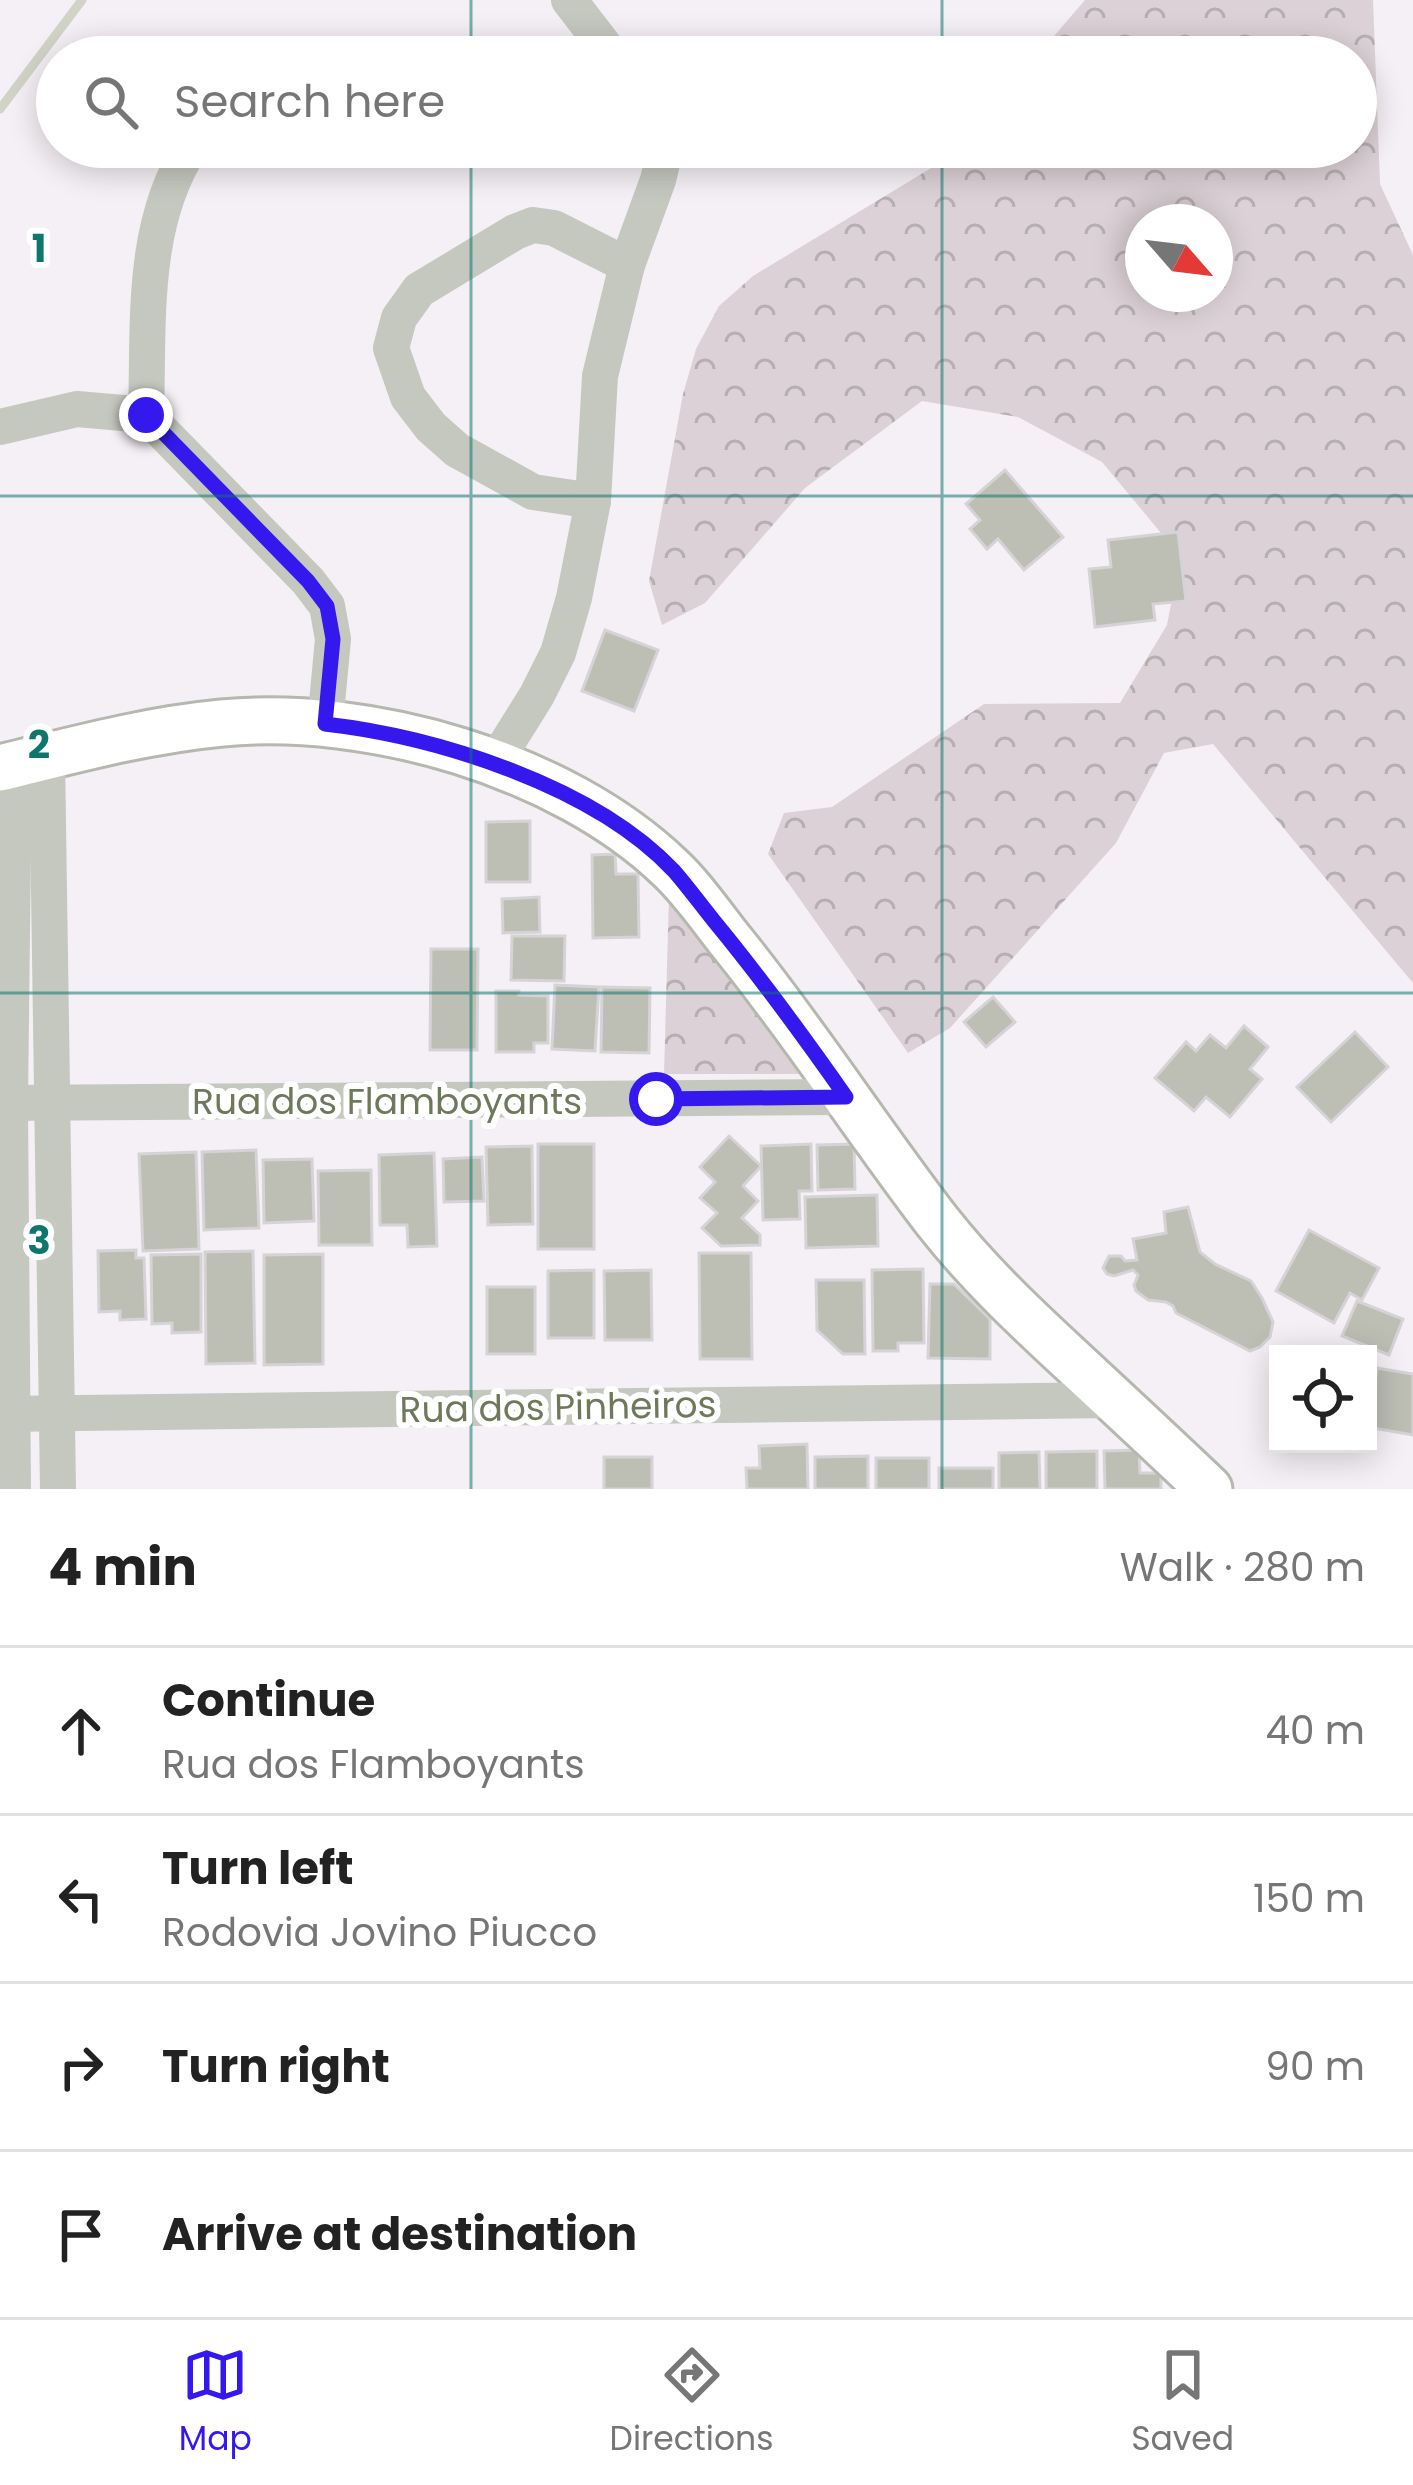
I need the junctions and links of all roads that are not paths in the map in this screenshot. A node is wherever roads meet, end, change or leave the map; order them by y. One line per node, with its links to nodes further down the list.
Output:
1 (569, 0): 2 (street)
2 (597, 36)
3 (178, 168): 6 (street)
4 (661, 168): 5 (street)
5 (627, 265): 8 (street); 8 (street)
6 (146, 415): 7 (street); 9 (street)
7 (0, 427)
8 (593, 502): 11 (street)
9 (325, 724): 10 (main road); 11 (main road)
10 (20, 763): 13 (street); 14 (street)
11 (494, 764): 12 (main road)
12 (846, 1097): 14 (street, Rua dos Flamboyants); 15 (main road)
13 (5, 1103): 14 (street, Rua dos Flamboyants); 16 (street)
14 (52, 1104): 17 (street)
15 (1115, 1400): 17 (street, Rua dos Pinheiros); 20 (main road)
16 (6, 1413): 17 (street, Rua dos Pinheiros); 18 (street)
17 (57, 1413): 19 (street)
18 (13, 1489)
19 (58, 1489)
20 (1209, 1489)

